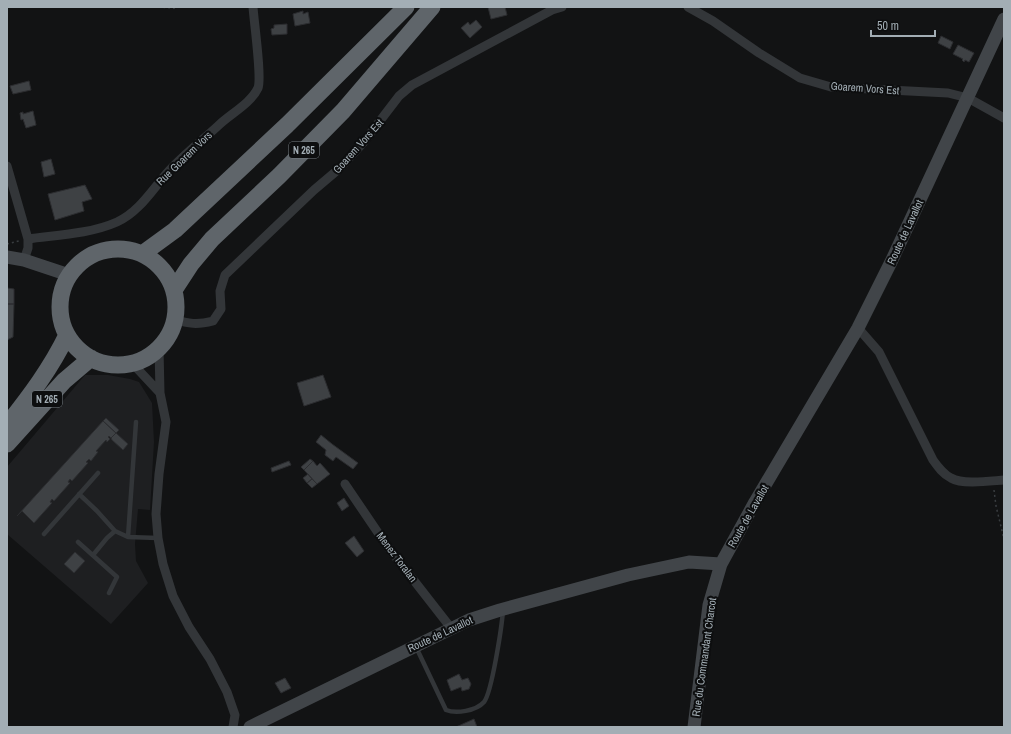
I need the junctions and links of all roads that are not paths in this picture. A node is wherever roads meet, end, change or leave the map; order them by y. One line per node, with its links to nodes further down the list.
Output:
1 (253, 7): 10 (street, Rue Goarem Vors)
2 (406, 7): 11 (highway, N 265)
3 (432, 7): 15 (highway, N 265)
4 (562, 7): 16 (street, Goarem Vors Est)
5 (688, 7): 7 (street, Goarem Vors Est)
6 (1004, 19): 7 (street, Route de Lavallot)
7 (968, 98): 8 (street, Goarem Vors Est); 17 (street, Route de Lavallot)
8 (1004, 118)
9 (7, 166): 10 (street)
10 (28, 239): 13 (street)
11 (142, 254): 14 (highway); 15 (highway)
12 (7, 257): 13 (street)
13 (24, 260): 14 (street)
14 (69, 275): 18 (highway)
15 (174, 290): 16 (highway)
16 (174, 319): 19 (highway)
17 (858, 328): 27 (street); 36 (street, Route de Lavallot)
18 (67, 335): 20 (highway); 24 (highway, N 265)
19 (159, 348): 21 (highway); 22 (street)
20 (91, 358): 21 (highway); 25 (highway, N 265)
21 (132, 363): 22 (street)
22 (160, 393): 33 (street)
23 (136, 422): 32 (lane)
24 (7, 425)
25 (7, 444)
26 (98, 473): 29 (lane)
27 (1004, 480)
28 (345, 484): 39 (street, Menez Toralan)
29 (79, 494): 30 (lane); 31 (lane)
30 (115, 531): 32 (lane); 35 (lane)
31 (44, 534)
32 (128, 537): 33 (lane)
33 (158, 538): 41 (street)
34 (78, 542): 35 (lane)
35 (93, 555): 37 (lane)
36 (721, 564): 38 (street, Route de Lavallot); 43 (street, Rue du Commandant Charcot)
37 (109, 593)
38 (504, 608): 39 (street, Route de Lavallot); 40 (lane)
39 (452, 628): 40 (street, Route de Lavallot)
40 (416, 646): 42 (street, Route de Lavallot)
41 (233, 727)
42 (250, 727)
43 (694, 727)

